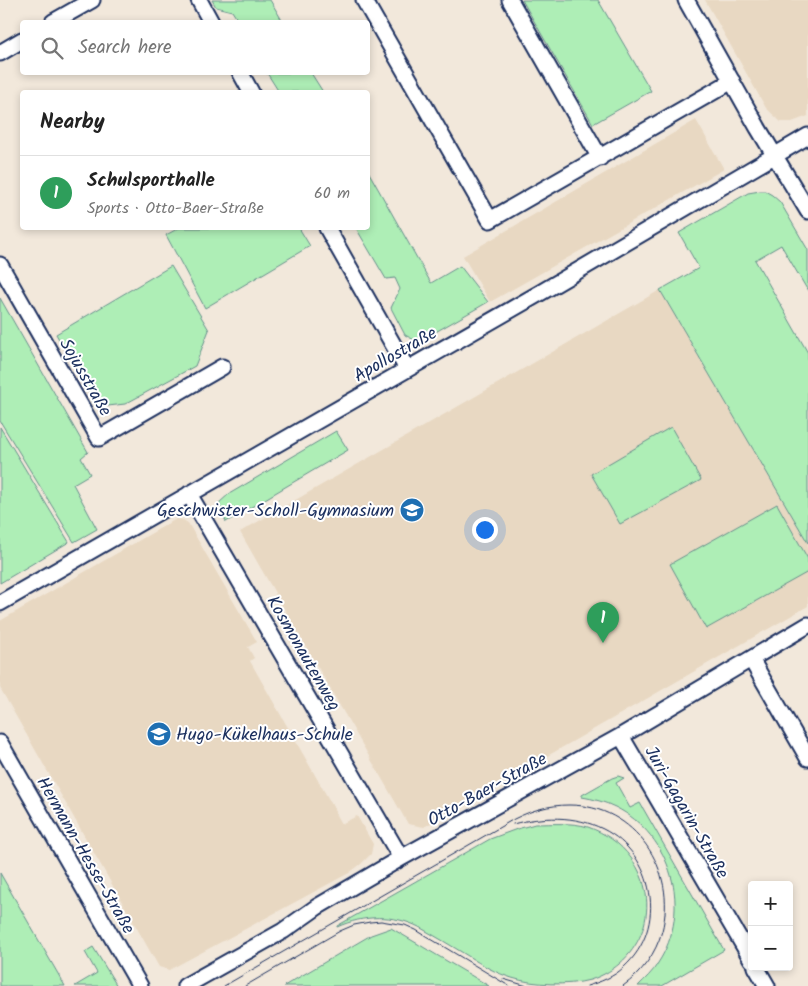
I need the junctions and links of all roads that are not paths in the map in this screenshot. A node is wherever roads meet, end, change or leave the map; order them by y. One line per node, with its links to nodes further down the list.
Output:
1 (92, 0): 6 (street)
2 (198, 0): 7 (street)
3 (364, 0): 15 (street)
4 (510, 0): 15 (street)
5 (686, 0): 11 (street)
6 (57, 20)
7 (210, 20)
8 (20, 41): 9 (street)
9 (0, 53)
10 (242, 75): 12 (street)
11 (732, 81): 14 (street); 15 (street)
12 (250, 90)
13 (808, 136): 14 (street, Apollostraße)
14 (775, 156): 16 (street); 20 (street, Apollostraße)
15 (600, 158)
16 (808, 211)
17 (328, 230): 20 (street)
18 (0, 265): 19 (street, Sojusstraße)
19 (222, 367)
20 (407, 369): 21 (street, Apollostraße)
21 (189, 494): 22 (street, Apollostraße); 28 (street, Kosmonautenweg)
22 (0, 603)
23 (808, 625): 24 (street, Otto-Baer-Straße)
24 (751, 659): 25 (street, Otto-Baer-Straße); 27 (street)
25 (621, 736): 28 (street, Otto-Baer-Straße); 29 (street, Juri-Gagarin-Straße)
26 (0, 743): 31 (street, Hermann-Hesse-Straße)
27 (808, 758)
28 (401, 858): 32 (street, Otto-Baer-Straße)
29 (748, 953)
30 (758, 971): 33 (street)
31 (140, 986)
32 (185, 986)
33 (767, 986)

